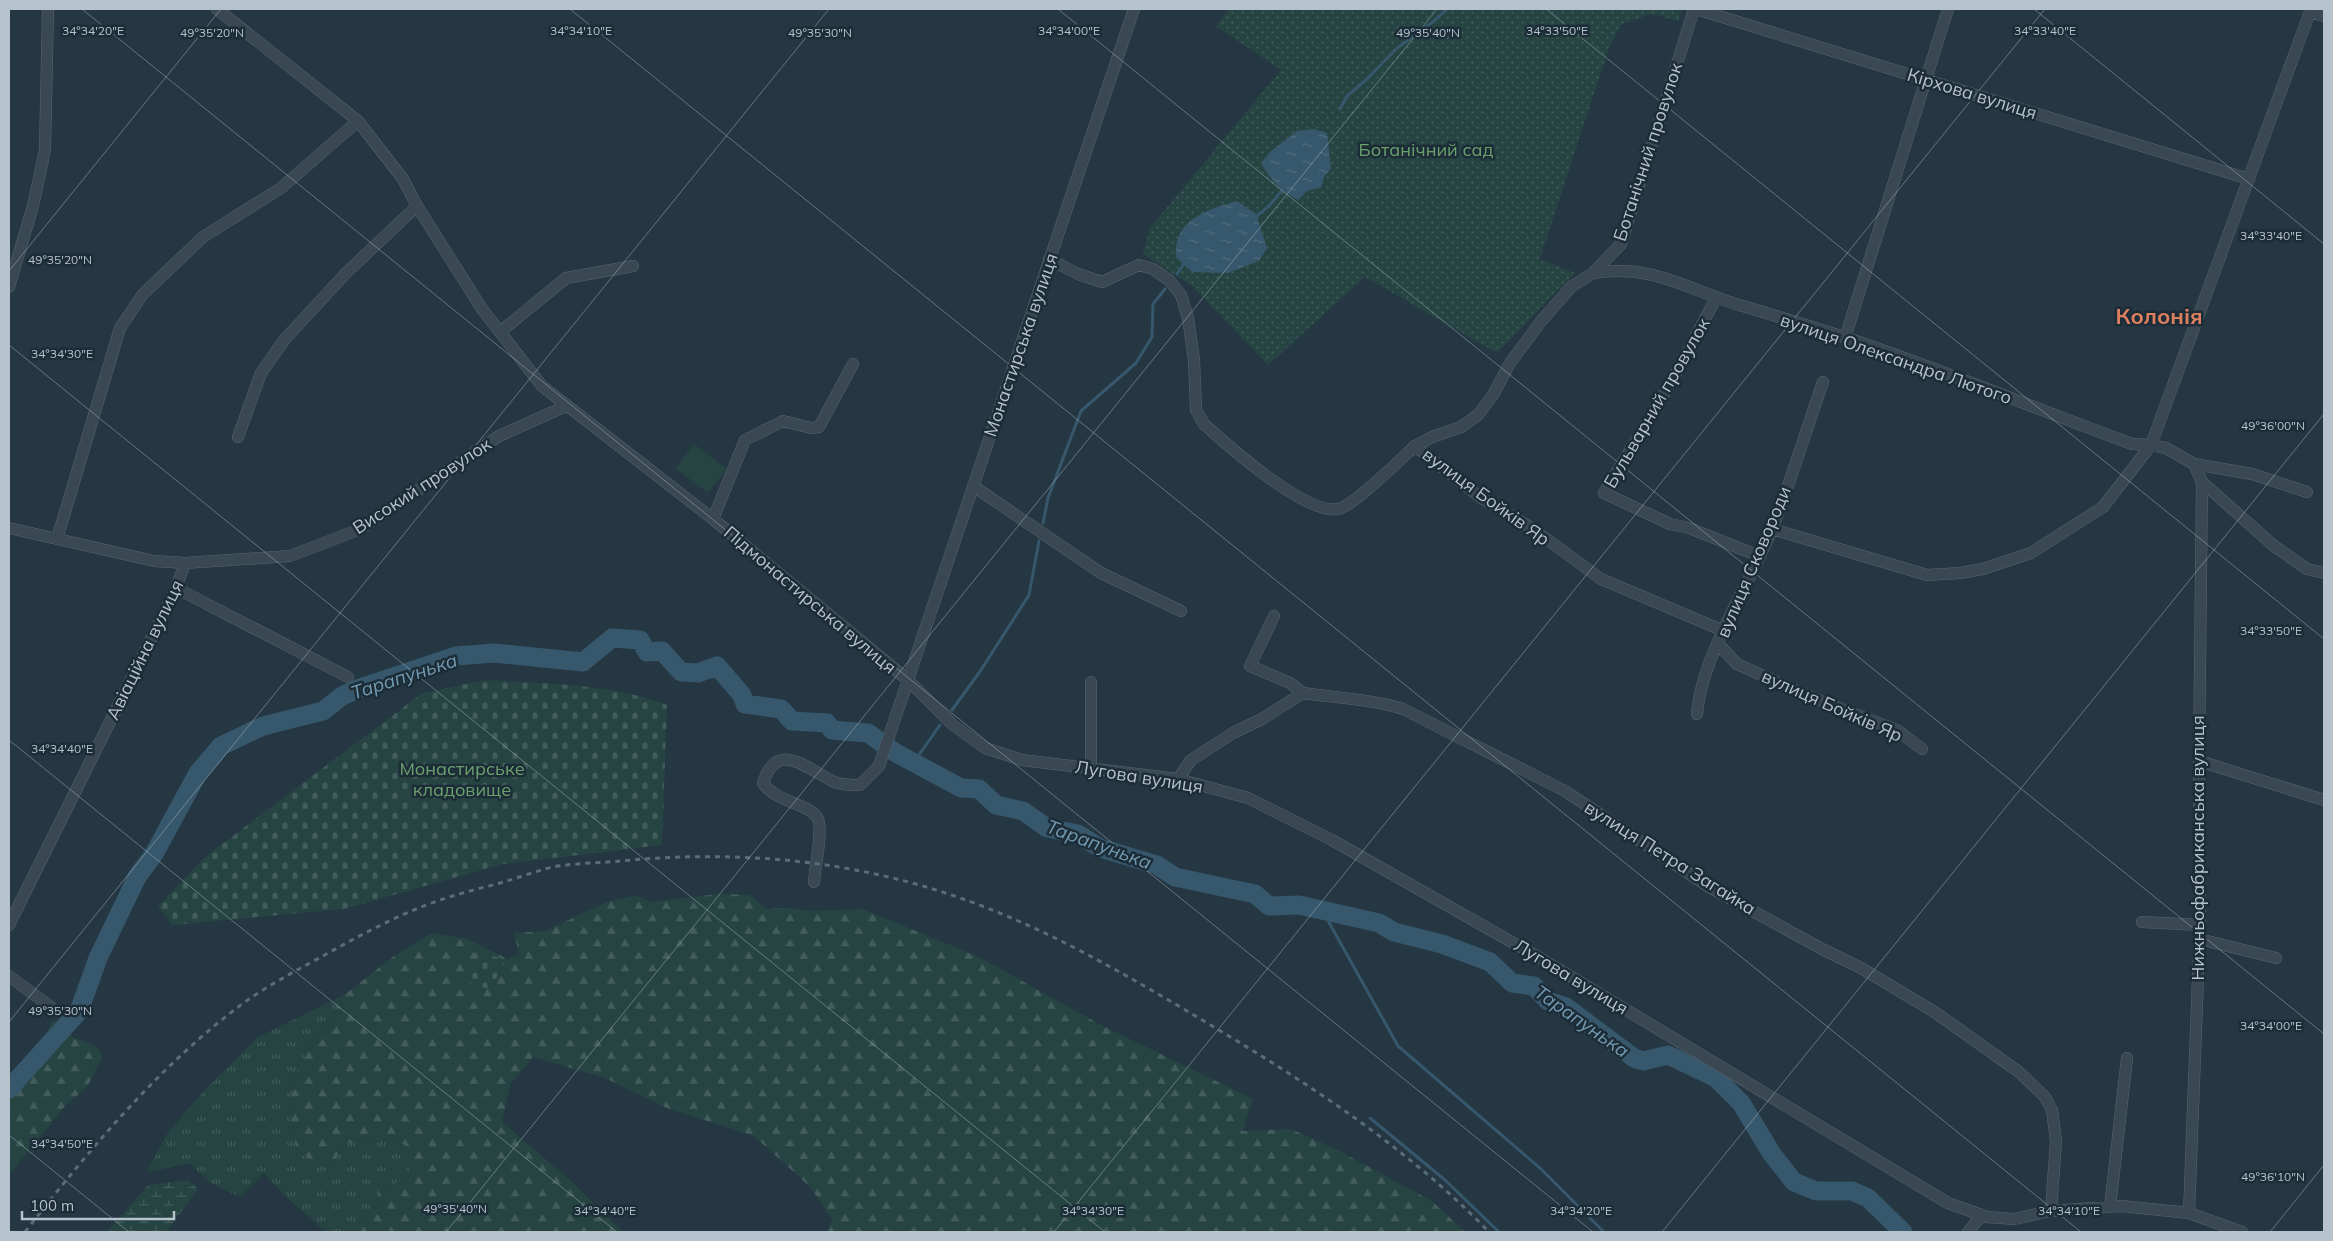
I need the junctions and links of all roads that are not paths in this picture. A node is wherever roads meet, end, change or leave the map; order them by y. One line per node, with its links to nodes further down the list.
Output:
1 (48, 9): 15 (street)
2 (217, 9): 9 (street, Підмонастирська вулиця)
3 (1134, 9): 12 (street, Монастирська вулиця)
4 (1695, 9): 8 (street, Кірхова вулиця); 14 (street, Ботанічний провулок)
5 (1948, 9): 8 (street)
6 (2310, 10): 7 (street); 10 (street)
7 (2324, 16)
8 (1926, 79): 10 (street, Кірхова вулиця); 18 (street)
9 (358, 121): 11 (street, Підмонастирська вулиця); 32 (street)
10 (2249, 179): 23 (street)
11 (417, 206): 17 (street, Підмонастирська вулиця); 22 (street)
12 (1050, 259): 24 (street, вулиця Бойків Яр); 27 (street, Монастирська вулиця)
13 (633, 266): 17 (street)
14 (1593, 273): 16 (street, вулиця Олександра Лютого); 24 (street, Ботанічний провулок)
15 (9, 287)
16 (1716, 298): 18 (street, вулиця Олександра Лютого); 33 (street, Бульварний провулок)
17 (500, 332): 21 (street, Підмонастирська вулиця)
18 (1845, 338): 23 (street, вулиця Олександра Лютого)
19 (853, 364): 29 (street, Підмонастирська вулиця)
20 (1823, 382): 31 (street, вулиця Сковороди)
21 (566, 406): 29 (street, Підмонастирська вулиця); 34 (street, Високий провулок)
22 (238, 437)
23 (2151, 445): 25 (street, вулиця Олександра Лютого); 31 (street)
24 (1415, 446): 39 (street, вулиця Бойків Яр)
25 (2194, 464): 26 (street); 28 (street, вулиця Олександра Лютого)
26 (2202, 482): 35 (street); 47 (street, Нижньофабриканська вулиця)
27 (973, 486): 37 (street); 42 (street, Монастирська вулиця)
28 (2307, 492)
29 (713, 519): 42 (street, Підмонастирська вулиця)
30 (9, 528): 32 (street, Високий провулок)
31 (1772, 529): 33 (street, вулиця Сковороди)
32 (56, 538): 34 (street, Високий провулок)
33 (1759, 556): 39 (street, вулиця Сковороди)
34 (185, 563): 36 (street, Авіаційна вулиця)
35 (2324, 573)
36 (176, 588): 41 (street); 53 (street, Авіаційна вулиця)
37 (1181, 611)
38 (1274, 616): 44 (street)
39 (1724, 631): 40 (street, вулиця Сковороди)
40 (1718, 644): 45 (street, вулиця Сковороди); 46 (street, вулиця Бойків Яр)
41 (348, 677)
42 (908, 680): 48 (street, Лугова вулиця); 51 (street, Монастирська вулиця)
43 (1092, 682): 48 (street)
44 (1303, 693): 49 (street); 61 (street, вулиця Петра Загайка)
45 (1697, 714)
46 (1922, 749)
47 (2199, 761): 50 (street); 54 (street, Нижньофабриканська вулиця)
48 (1091, 769): 49 (street, Лугова вулиця)
49 (1178, 779): 63 (street, Лугова вулиця)
50 (2324, 800)
51 (814, 882)
52 (2142, 922): 54 (street)
53 (9, 925)
54 (2200, 925): 55 (street, Нижньофабриканська вулиця)
55 (2199, 939): 56 (street); 62 (street, Нижньофабриканська вулиця)
56 (2276, 958)
57 (9, 976): 58 (street)
58 (51, 1007)
59 (2127, 1058): 60 (street)
60 (2110, 1207): 61 (street, Лугова вулиця); 62 (street, Лугова вулиця)
61 (2051, 1211): 63 (street, Лугова вулиця)
62 (2189, 1213): 65 (street, Лугова вулиця)
63 (1982, 1215): 64 (street)
64 (1968, 1232)
65 (2242, 1232)

